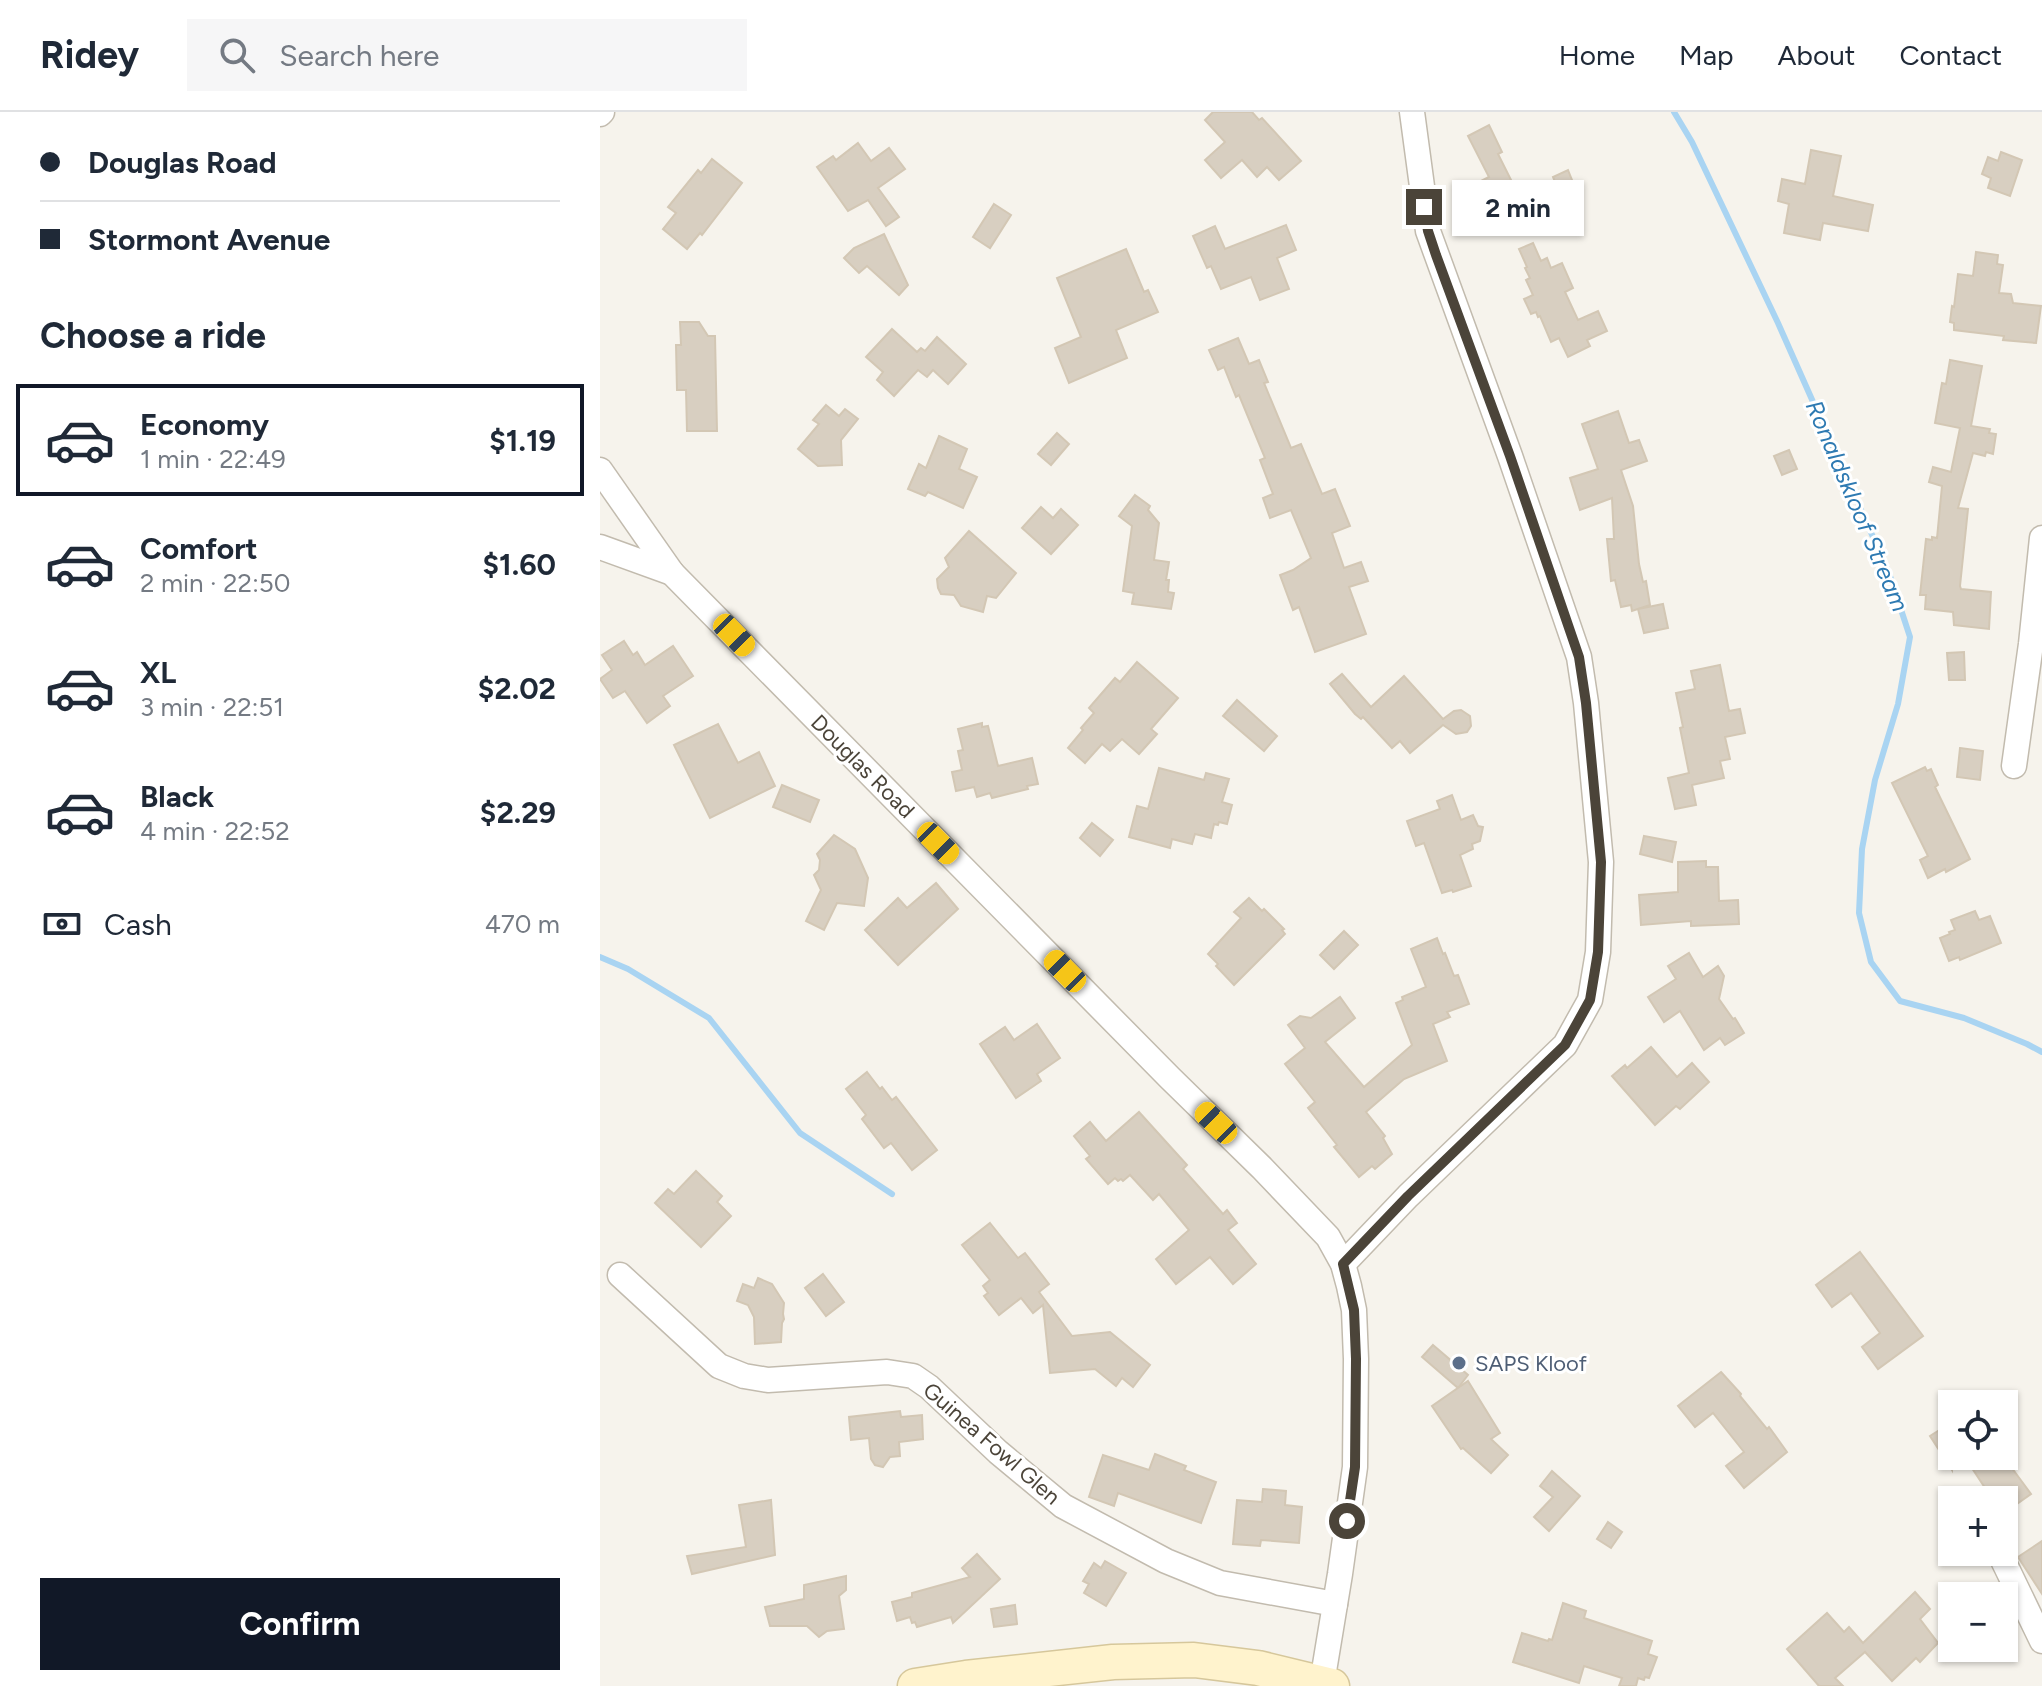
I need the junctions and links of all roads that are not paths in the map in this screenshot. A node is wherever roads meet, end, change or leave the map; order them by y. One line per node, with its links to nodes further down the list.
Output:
1 (1412, 112): 7 (street)
2 (600, 470): 5 (street)
3 (2042, 538): 6 (street)
4 (600, 547): 5 (street, Douglas Road)
5 (672, 573): 7 (street, Douglas Road)
6 (2014, 766)
7 (1343, 1264): 10 (street, Douglas Road)
8 (620, 1275): 10 (street, Guinea Fowl Glen)
9 (2006, 1566): 11 (street)
10 (1335, 1604): 12 (street, Douglas Road)
11 (2042, 1641)
12 (1327, 1684): 13 (main road)
13 (915, 1686)

